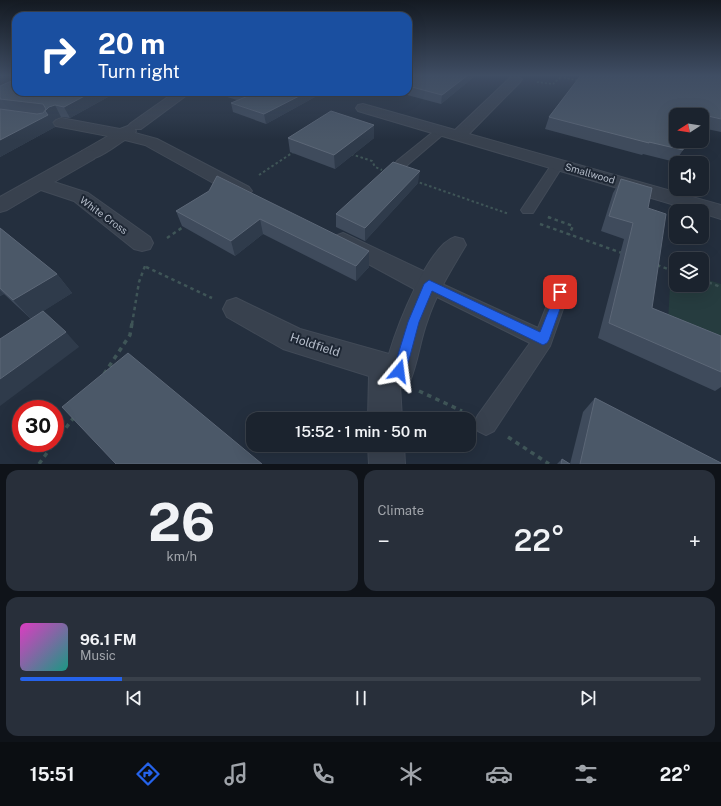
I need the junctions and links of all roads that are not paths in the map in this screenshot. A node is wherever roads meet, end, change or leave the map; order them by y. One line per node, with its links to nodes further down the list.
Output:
1 (177, 97): 5 (street)
2 (499, 97): 7 (street)
3 (363, 108): 6 (street, Smallwood)
4 (61, 123): 5 (street)
5 (129, 130): 10 (street); 11 (street)
6 (442, 130): 7 (street, Smallwood); 8 (lane)
7 (459, 135): 9 (street, Smallwood)
8 (401, 164)
9 (558, 164): 13 (lane); 14 (street, Smallwood)
10 (40, 184): 12 (street); 17 (street, White Cross)
11 (260, 199)
12 (0, 206)
13 (528, 210)
14 (721, 212)
15 (323, 231): 18 (street)
16 (455, 245): 18 (street)
17 (149, 249)
18 (429, 284): 21 (lane); 22 (street)
19 (560, 292): 21 (lane)
20 (236, 309): 22 (street, Holdfield)
21 (543, 340): 24 (lane)
22 (399, 371): 23 (street)
23 (385, 412)
24 (486, 423)
25 (386, 452): 26 (street)
26 (387, 464)

